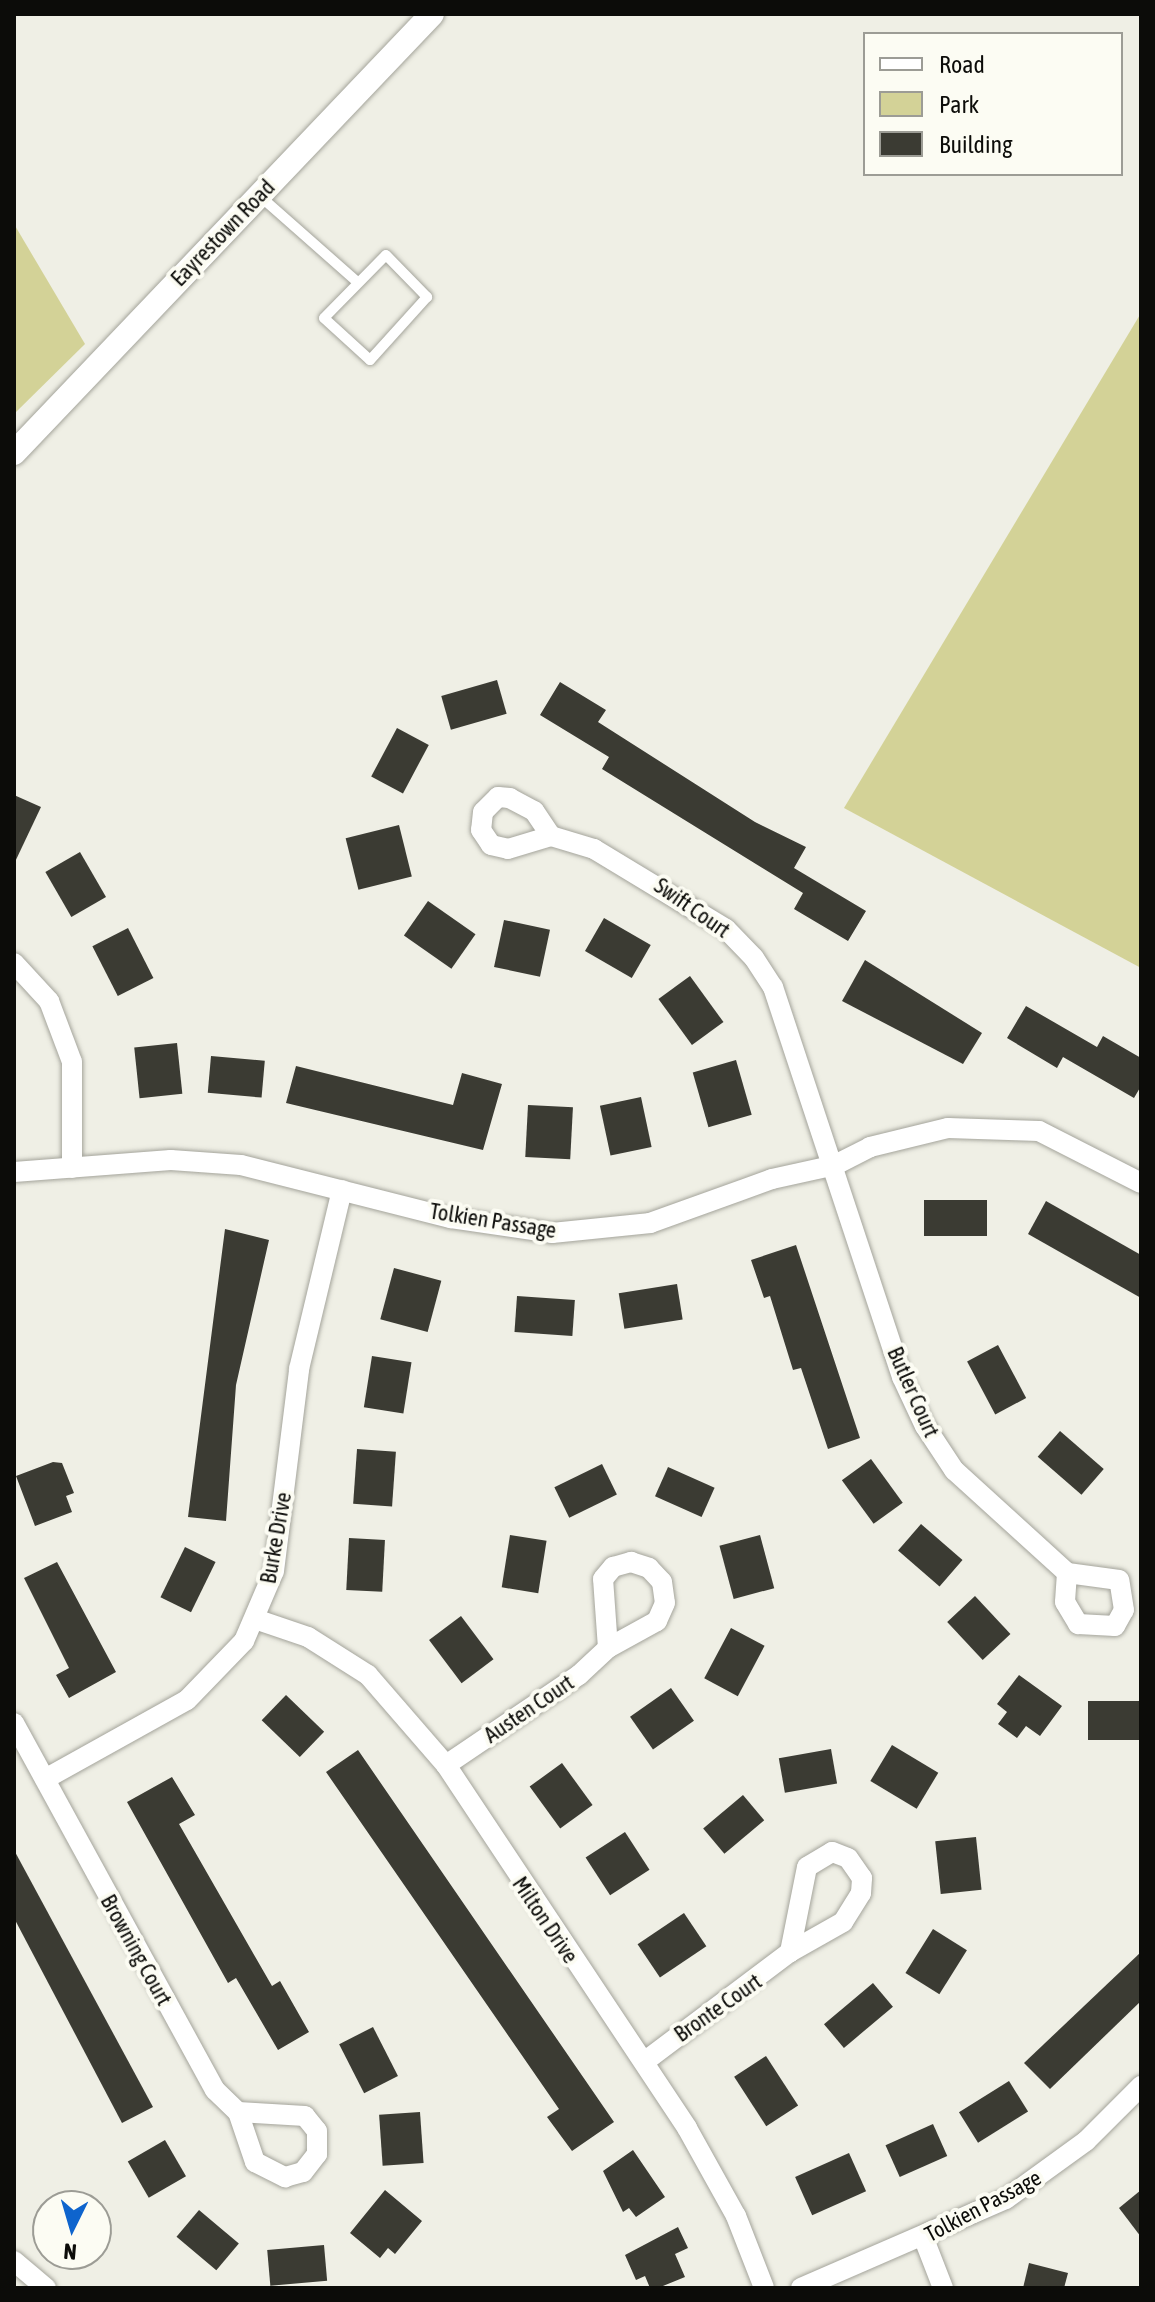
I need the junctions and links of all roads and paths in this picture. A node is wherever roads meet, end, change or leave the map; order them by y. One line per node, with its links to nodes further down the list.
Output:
1 (432, 14): 2 (street, Eayrestown Road)
2 (259, 195): 3 (lane); 4 (street, Eayrestown Road)
3 (355, 280): 3 (lane)
4 (14, 453)
5 (551, 836): 7 (street, Swift Court)
6 (14, 963): 8 (street)
7 (835, 1165): 10 (street, Tolkien Passage); 11 (street, Tolkien Passage); 12 (street, Butler Court)
8 (72, 1168): 9 (street, Tolkien Passage); 11 (street, Tolkien Passage)
9 (14, 1172)
10 (1141, 1183)
11 (342, 1190): 13 (street, Burke Drive)
12 (1067, 1573)
13 (255, 1619): 16 (street, Milton Drive); 17 (street, Burke Drive)
14 (608, 1648): 16 (street, Austen Court)
15 (14, 1723): 17 (street, Browning Court)
16 (446, 1765): 19 (street, Milton Drive)
17 (45, 1779): 21 (street, Browning Court)
18 (790, 1952): 18 (street, Bronte Court); 19 (street, Bronte Court)
19 (644, 2062): 26 (street, Milton Drive)
20 (1141, 2086): 22 (street, Tolkien Passage)
21 (238, 2112)
22 (924, 2239): 24 (street, Tolkien Passage); 28 (street)
23 (14, 2261): 25 (street)
24 (850, 2280): 27 (street, Tolkien Passage)
25 (46, 2288)
26 (764, 2288)
27 (801, 2288)
28 (943, 2288)

